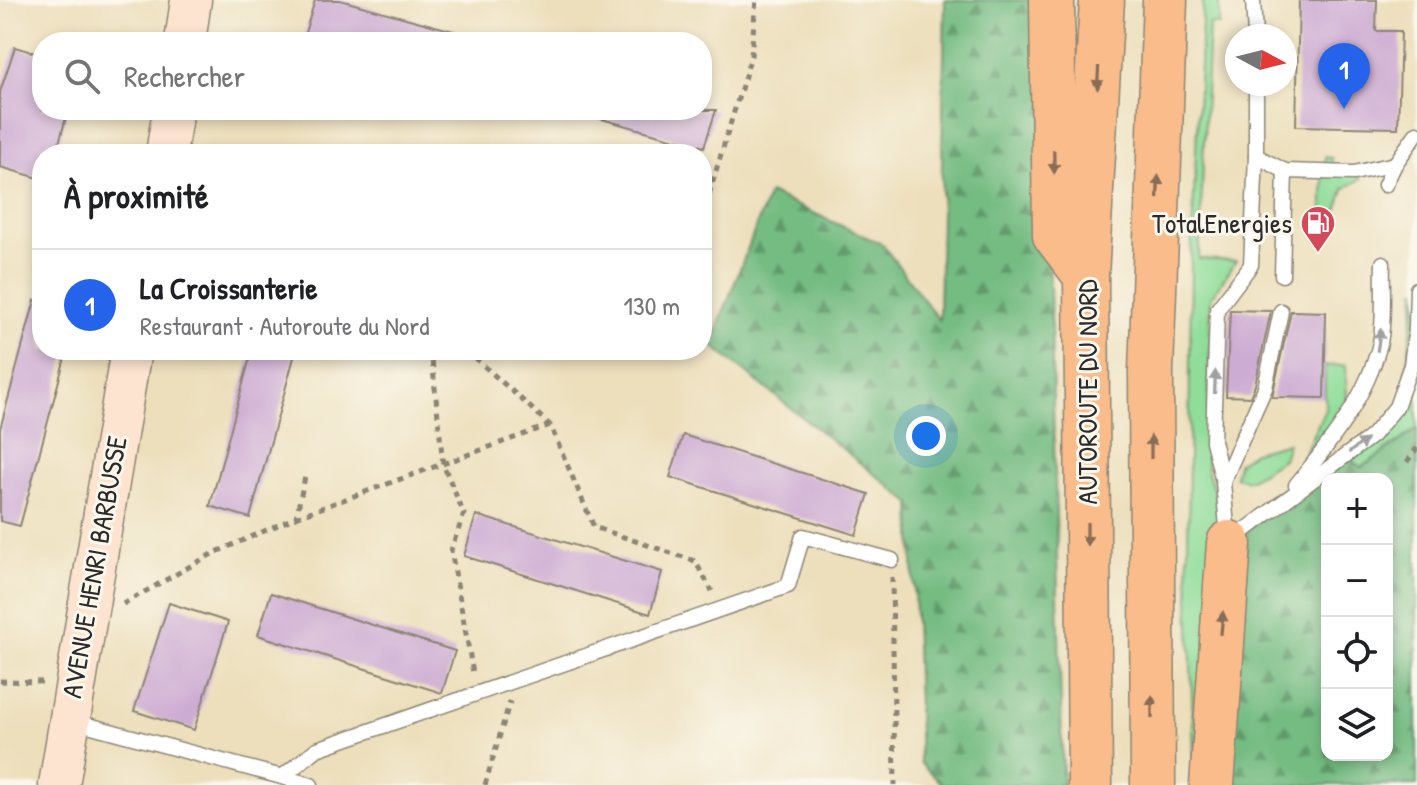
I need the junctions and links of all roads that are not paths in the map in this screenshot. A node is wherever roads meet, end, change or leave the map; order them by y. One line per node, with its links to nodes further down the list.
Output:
1 (191, 0): 7 (main road)
2 (1052, 0): 18 (highway, one-way to 18)
3 (1102, 0): 18 (highway, AUTOROUTE DU NORD, one-way to 18)
4 (1165, 0): 31 (highway, one-way to 4)
5 (1253, 0): 6 (lane)
6 (1254, 24)
7 (186, 32)
8 (1256, 96): 12 (lane)
9 (171, 120): 11 (main road)
10 (1417, 133): 13 (lane)
11 (168, 144)
12 (1256, 156): 14 (lane); 22 (lane, one-way to 12)
13 (1395, 164): 14 (lane); 15 (lane)
14 (1285, 171): 17 (lane)
15 (1385, 185)
16 (1383, 263): 23 (lane, one-way to 16)
17 (1282, 275)
18 (1086, 276): 30 (highway, AUTOROUTE DU NORD, one-way to 30)
19 (1417, 289): 23 (lane, one-way to 19)
20 (1281, 311): 22 (lane)
21 (129, 360): 26 (main road, AVENUE HENRI BARBUSSE)
22 (1223, 482): 24 (lane)
23 (1284, 501): 24 (lane)
24 (1229, 543): 32 (highway, one-way to 24)
25 (892, 560): 27 (lane)
26 (72, 701): 27 (lane); 28 (main road, AVENUE HENRI BARBUSSE)
27 (282, 777): 29 (lane)
28 (59, 785)
29 (311, 785)
30 (1090, 785)
31 (1153, 785)
32 (1212, 785)

